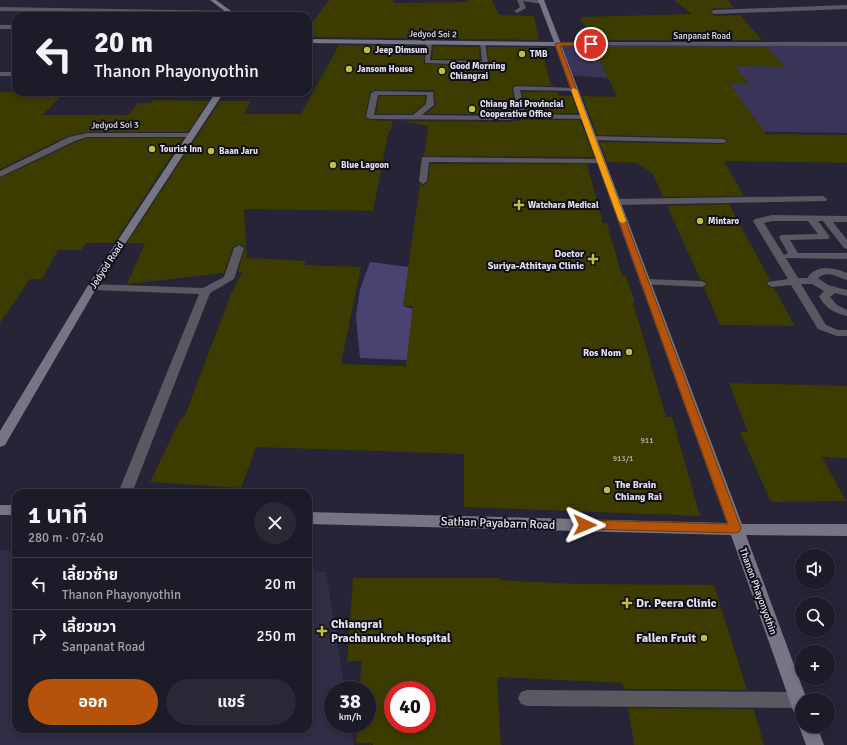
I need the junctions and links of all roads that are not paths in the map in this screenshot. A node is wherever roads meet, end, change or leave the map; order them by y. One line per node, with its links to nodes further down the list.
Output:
1 (213, 0): 9 (street)
2 (520, 0): 7 (street)
3 (525, 0): 4 (street)
4 (541, 1): 16 (street, Thanon Phayonyothin)
5 (847, 7): 10 (street)
6 (0, 8): 8 (street)
7 (517, 11)
8 (155, 12)
9 (229, 12)
10 (714, 12)
11 (0, 27): 12 (street)
12 (12, 27)
13 (312, 41): 14 (street, Jedyod Soi 2)
14 (429, 43): 15 (street, Jedyod Soi 2); 15 (street)
15 (483, 44): 16 (street, Jedyod Soi 2)
16 (558, 44): 17 (street, Sanpanat Road); 20 (street, Thanon Phayonyothin)
17 (847, 44)
18 (0, 74): 19 (street)
19 (12, 74)
20 (574, 89): 22 (street); 23 (street, Thanon Phayonyothin)
21 (217, 96): 25 (street, Jedyod Road)
22 (522, 116): 23 (street); 24 (street)
23 (584, 117): 26 (street, Thanon Phayonyothin)
24 (414, 118): 24 (street)
25 (191, 135): 29 (street, Jedyod Soi 3); 51 (street, Jedyod Road)
26 (592, 138): 27 (street); 28 (street, Thanon Phayonyothin)
27 (722, 141)
28 (600, 161): 30 (street); 32 (street, Thanon Phayonyothin)
29 (0, 174)
30 (423, 180)
31 (823, 199): 32 (street)
32 (615, 202): 48 (street, Thanon Phayonyothin)
33 (791, 218): 34 (street); 37 (street); 40 (street)
34 (811, 219): 35 (street); 37 (street)
35 (826, 219): 36 (street); 38 (street)
36 (847, 219)
37 (803, 237): 41 (street); 42 (street)
38 (847, 246)
39 (239, 248): 52 (street)
40 (779, 256): 41 (street); 46 (street)
41 (795, 256): 42 (street)
42 (816, 256): 43 (street); 44 (street)
43 (847, 256)
44 (826, 270): 45 (street); 47 (street)
45 (847, 277)
46 (794, 281): 47 (street); 50 (street); 55 (street)
47 (814, 281): 53 (street)
48 (645, 282): 49 (street); 64 (street, Thanon Phayonyothin)
49 (702, 284)
50 (772, 284)
51 (92, 287): 52 (street); 59 (street, Jedyod Road)
52 (205, 290): 60 (street)
53 (832, 291): 54 (street); 56 (street)
54 (846, 292)
55 (808, 302): 56 (street); 58 (street)
56 (827, 303): 57 (street)
57 (847, 313)
58 (847, 333)
59 (0, 442)
60 (128, 487)
61 (0, 510): 62 (street)
62 (12, 510)
63 (312, 518): 64 (street, Sathan Payabarn Road)
64 (735, 528): 65 (street, Sathan Payabarn Road); 66 (street, Thanon Phayonyothin)
65 (847, 530)
66 (796, 693)
67 (527, 698): 68 (street)
68 (795, 705)
69 (811, 733): 70 (street)
70 (815, 745)

